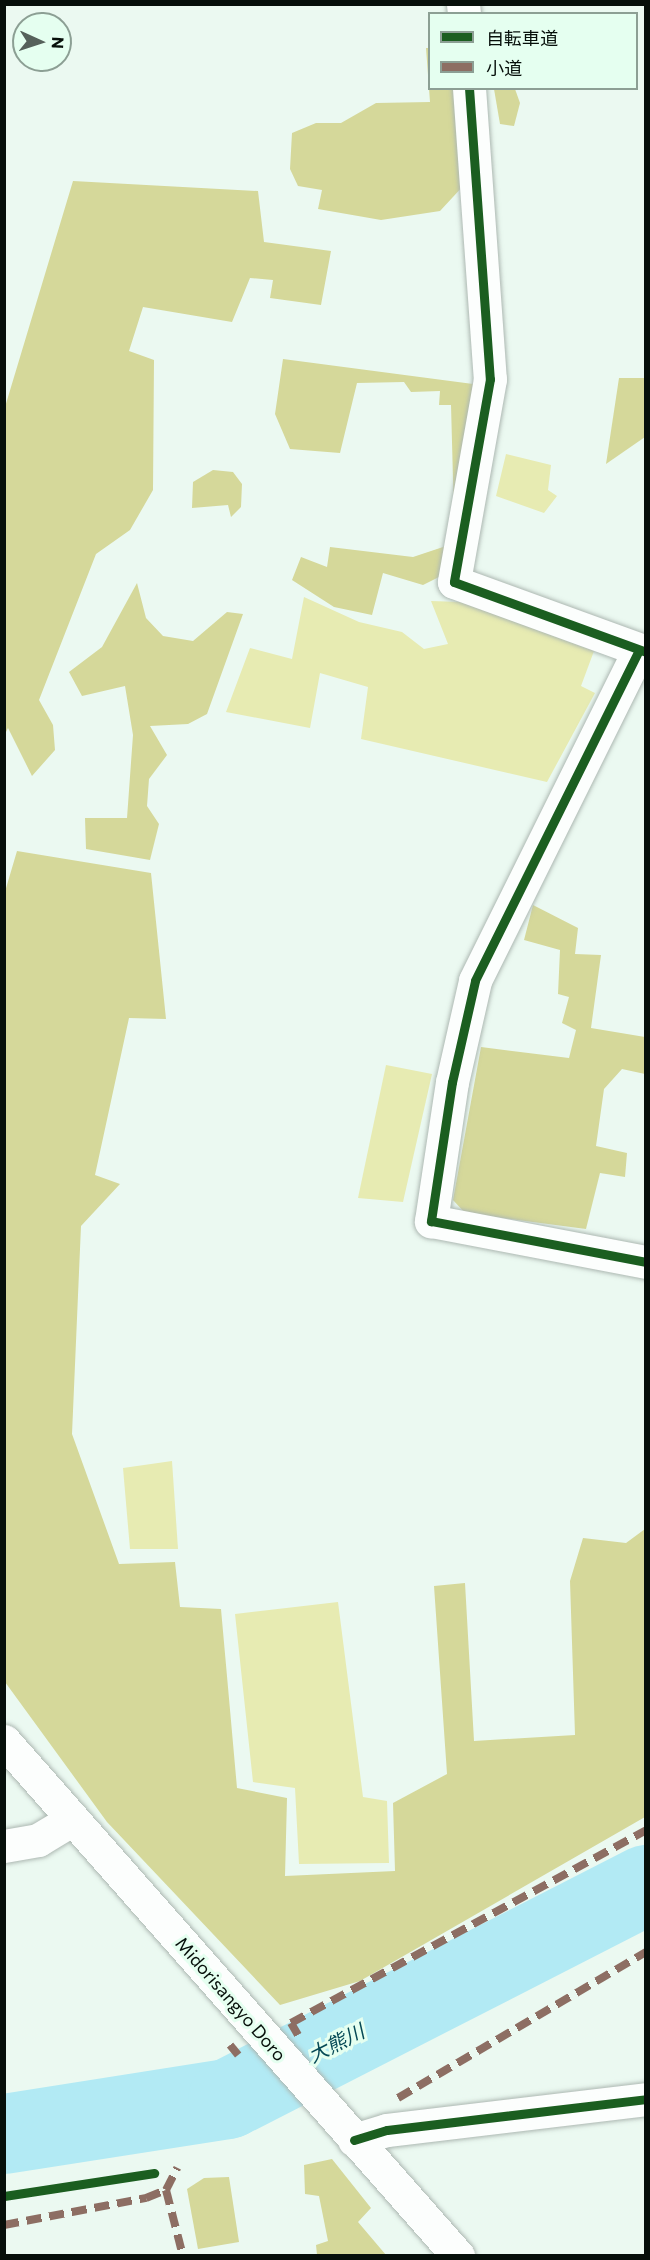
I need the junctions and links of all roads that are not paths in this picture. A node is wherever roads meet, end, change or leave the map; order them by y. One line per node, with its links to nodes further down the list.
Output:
1 (469, 90): 2 (street)
2 (642, 651): 3 (street)
3 (645, 1262)
4 (4, 1741): 5 (street, Midorisangyo Doro)
5 (71, 1820): 6 (street); 8 (street, Midorisangyo Doro)
6 (4, 1846)
7 (645, 2099): 8 (street)
8 (354, 2140): 9 (street, Midorisangyo Doro)
9 (458, 2256)

